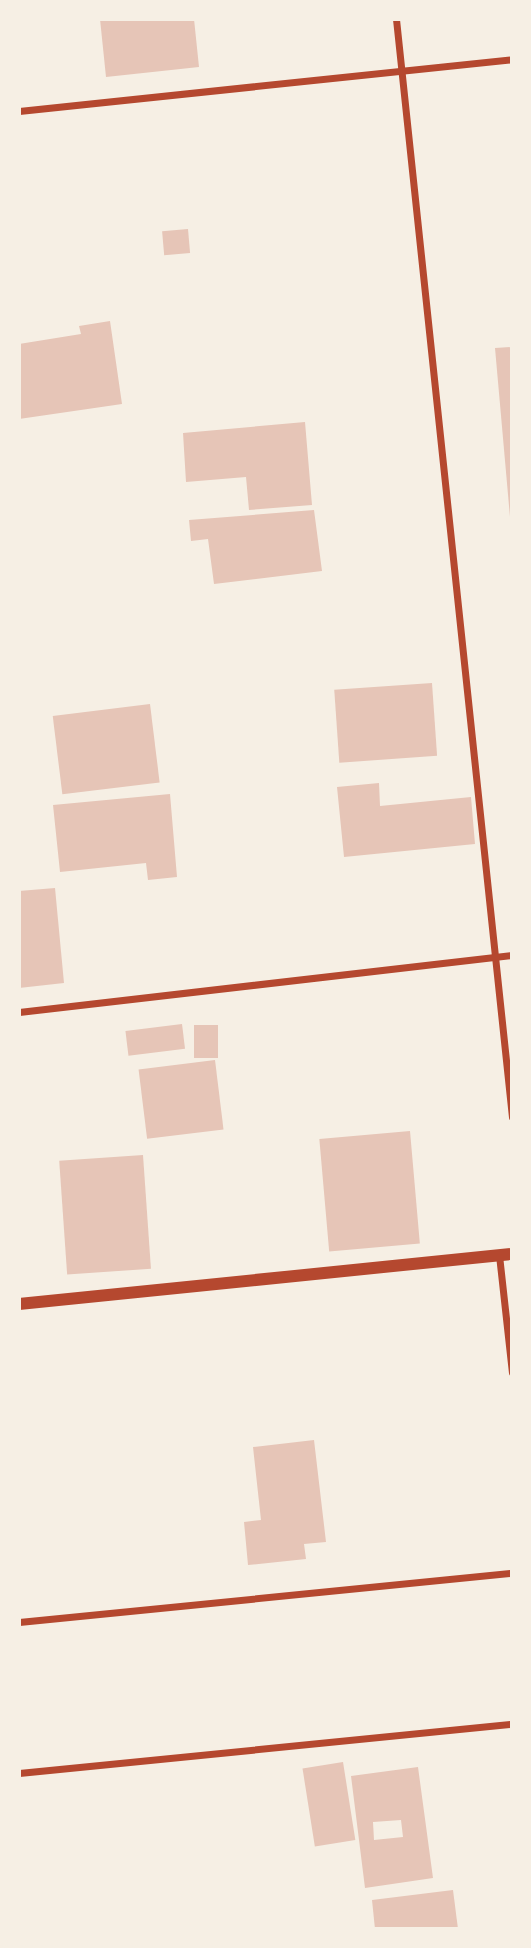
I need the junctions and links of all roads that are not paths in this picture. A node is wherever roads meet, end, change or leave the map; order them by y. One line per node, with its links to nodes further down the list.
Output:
1 (396, 19): 3 (street)
2 (512, 59): 3 (street)
3 (402, 70): 4 (street); 6 (street)
4 (19, 110)
5 (512, 955): 6 (street)
6 (495, 957): 7 (street); 8 (street)
7 (19, 1012)
8 (512, 1117)
9 (506, 1255): 10 (street); 11 (street)
10 (19, 1304)
11 (512, 1372)
12 (512, 1573): 13 (street)
13 (19, 1622)
14 (512, 1724): 15 (street)
15 (19, 1773)

